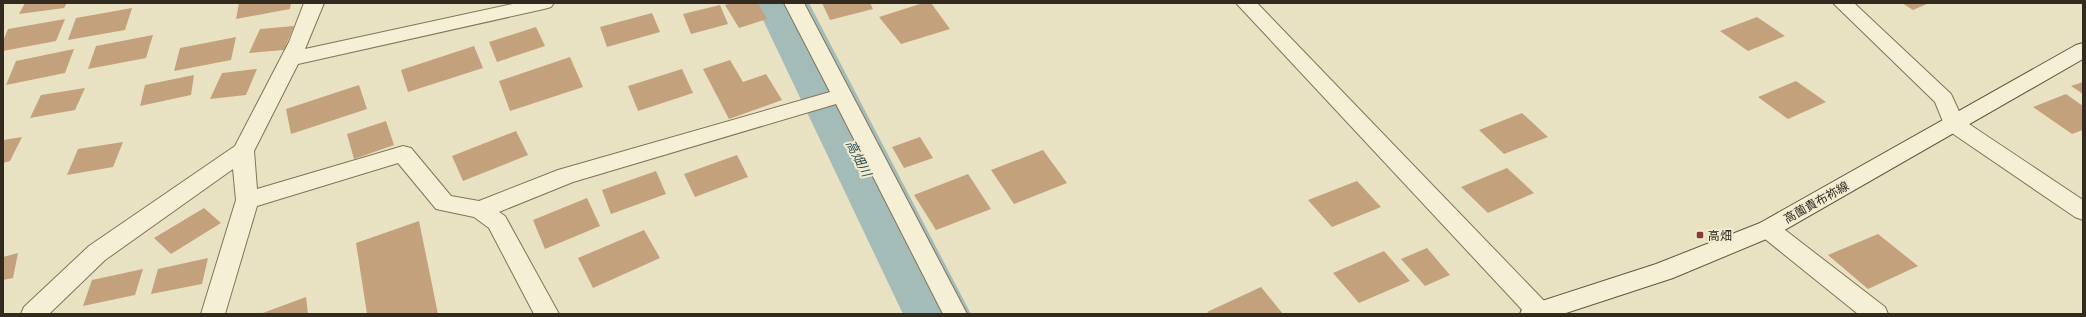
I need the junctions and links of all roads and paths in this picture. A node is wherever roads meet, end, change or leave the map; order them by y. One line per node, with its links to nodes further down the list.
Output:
1 (314, 3): 7 (street)
2 (544, 3): 7 (street)
3 (794, 3): 8 (street)
4 (1246, 3): 15 (street)
5 (1843, 3): 9 (street)
6 (2083, 50): 9 (street, 高薗貴布祢線)
7 (291, 59): 10 (street)
8 (832, 99): 12 (street); 19 (street)
9 (1954, 124): 13 (street); 14 (street, 高薗貴布祢線)
10 (243, 151): 11 (street); 16 (street)
11 (247, 200): 12 (street); 17 (street)
12 (480, 210): 18 (street)
13 (2083, 211)
14 (1768, 229): 15 (street, 高薗貴布祢線); 20 (street)
15 (1537, 313)
16 (33, 314)
17 (214, 314)
18 (547, 314)
19 (955, 314)
20 (1876, 314)

